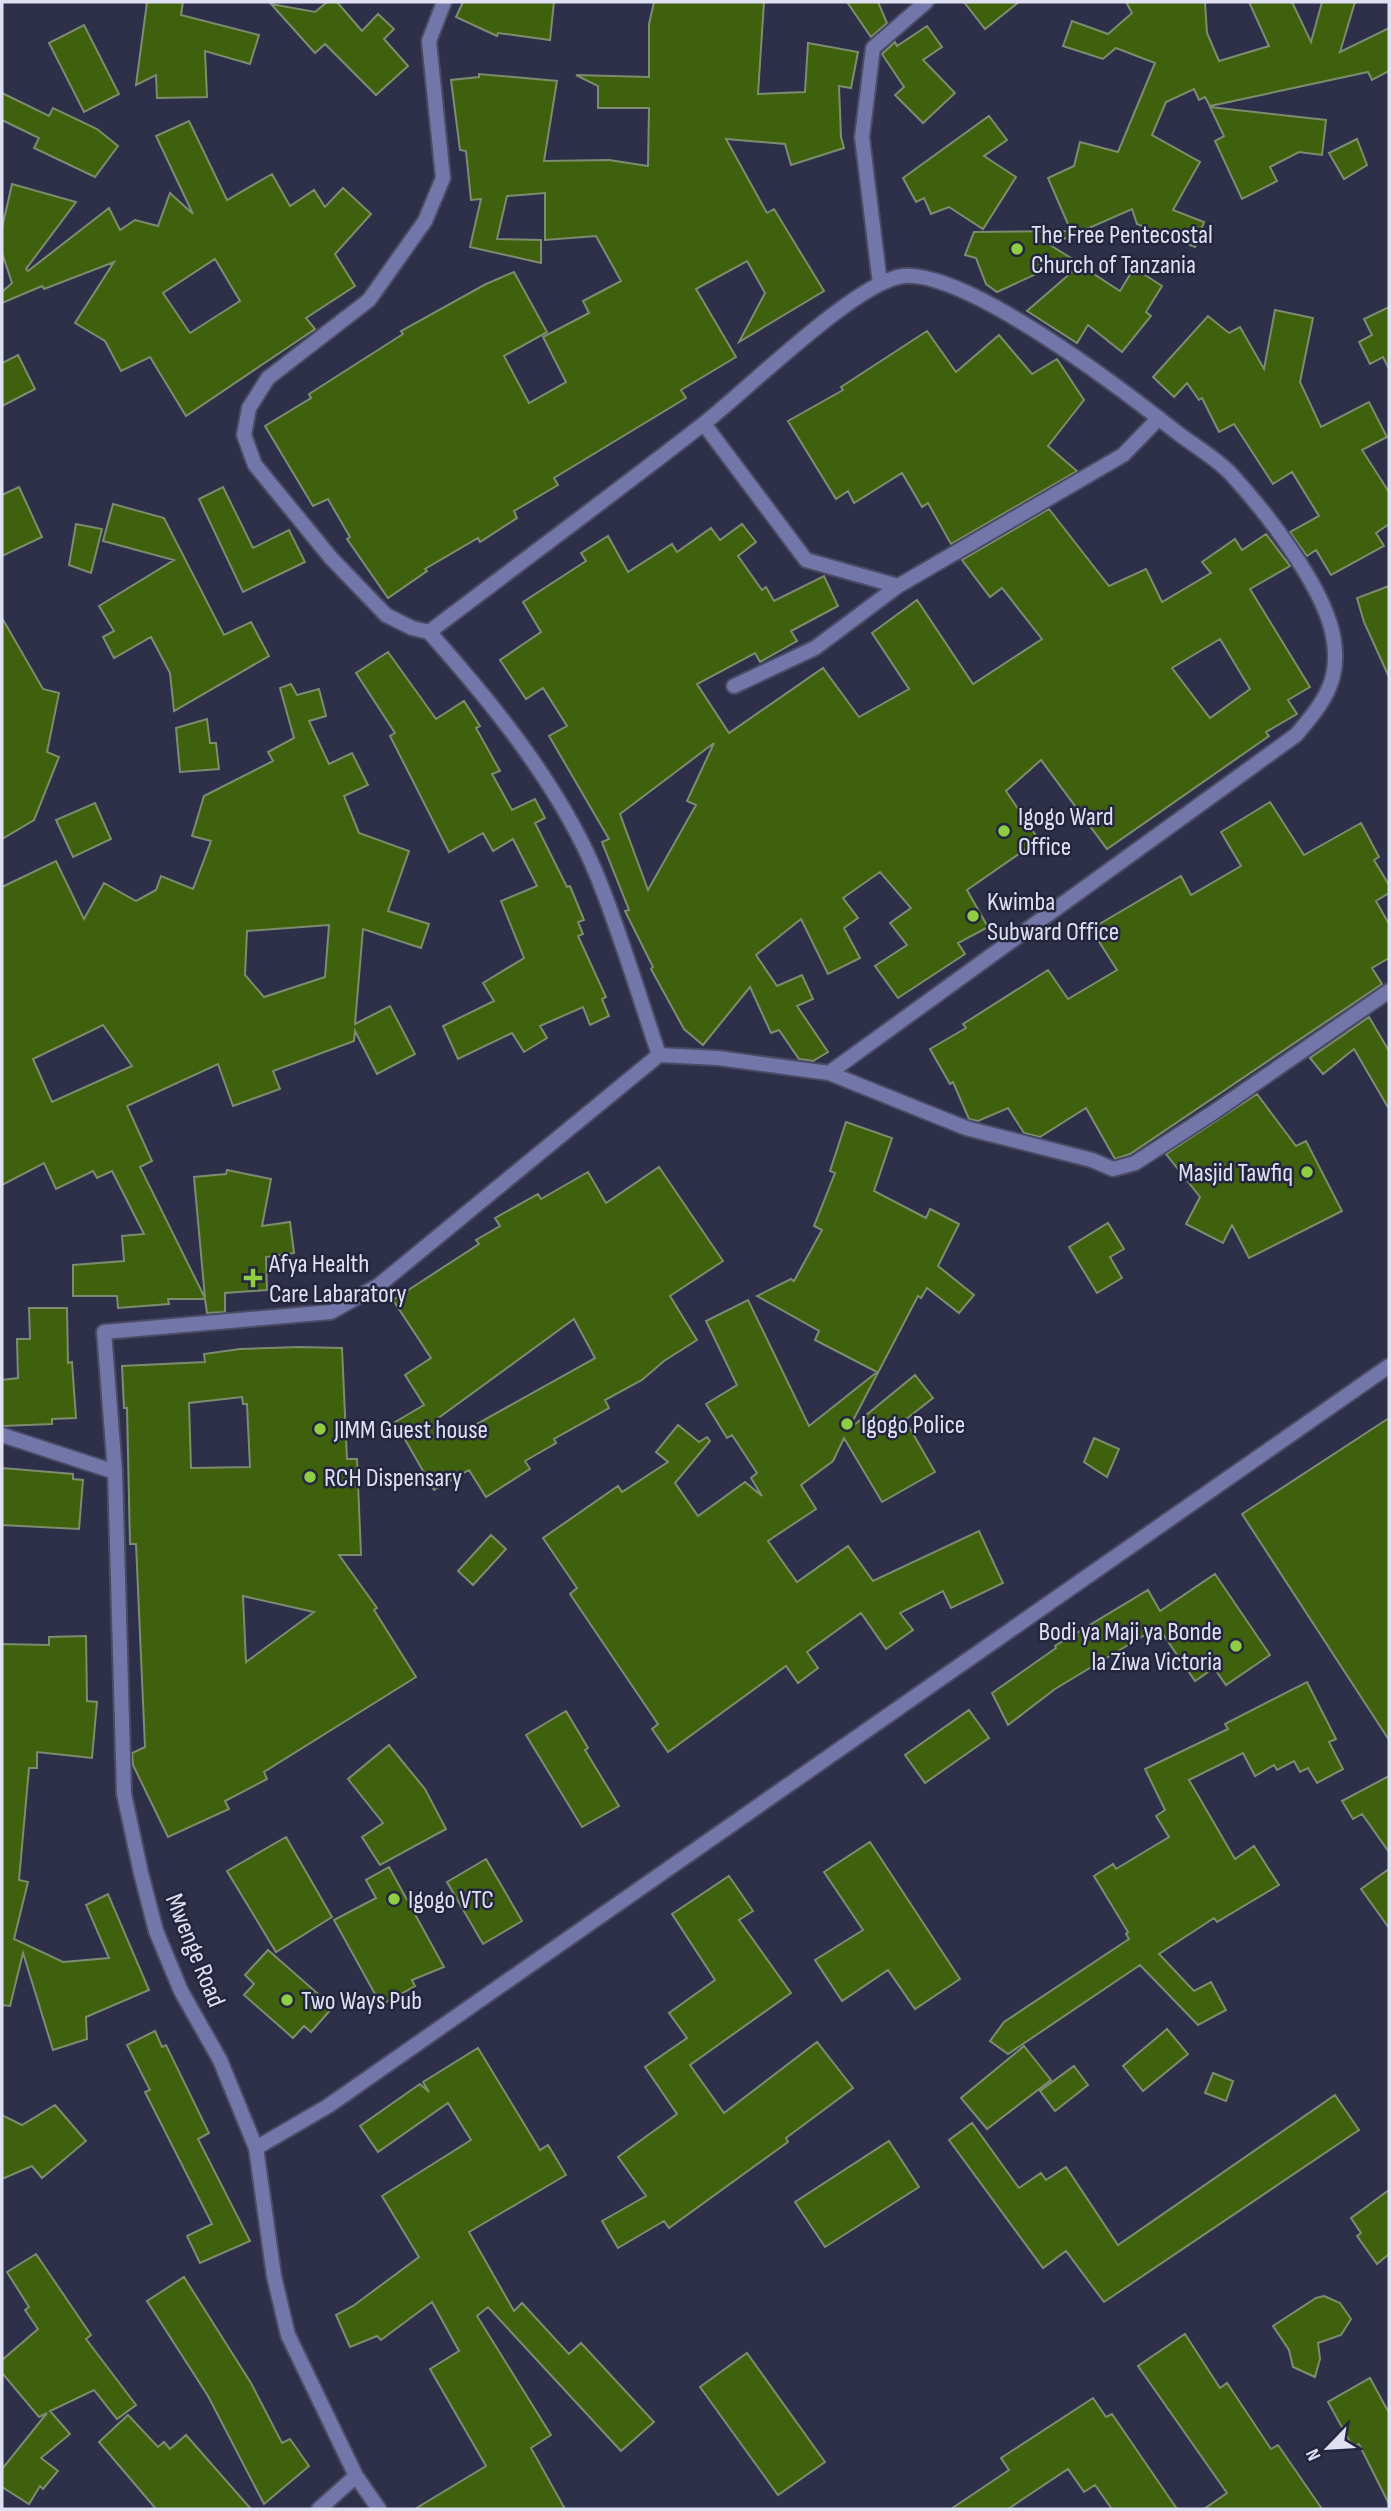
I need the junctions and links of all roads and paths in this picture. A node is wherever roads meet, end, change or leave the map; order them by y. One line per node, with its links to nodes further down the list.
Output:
1 (444, 2): 7 (street)
2 (926, 2): 3 (street)
3 (880, 284): 4 (street); 5 (street)
4 (1159, 418): 6 (street); 11 (street)
5 (704, 424): 6 (street); 7 (street)
6 (898, 586): 8 (street)
7 (429, 632): 10 (street)
8 (734, 686)
9 (1389, 991): 11 (street)
10 (659, 1055): 11 (street); 14 (street, Mwenge Road)
11 (829, 1073)
12 (1389, 1366): 15 (street)
13 (2, 1435): 14 (street)
14 (116, 1472): 15 (street, Mwenge Road)
15 (257, 2148): 16 (street, Mwenge Road)
16 (356, 2476): 17 (street); 18 (street, Mwenge Road)
17 (319, 2509)
18 (379, 2509)

